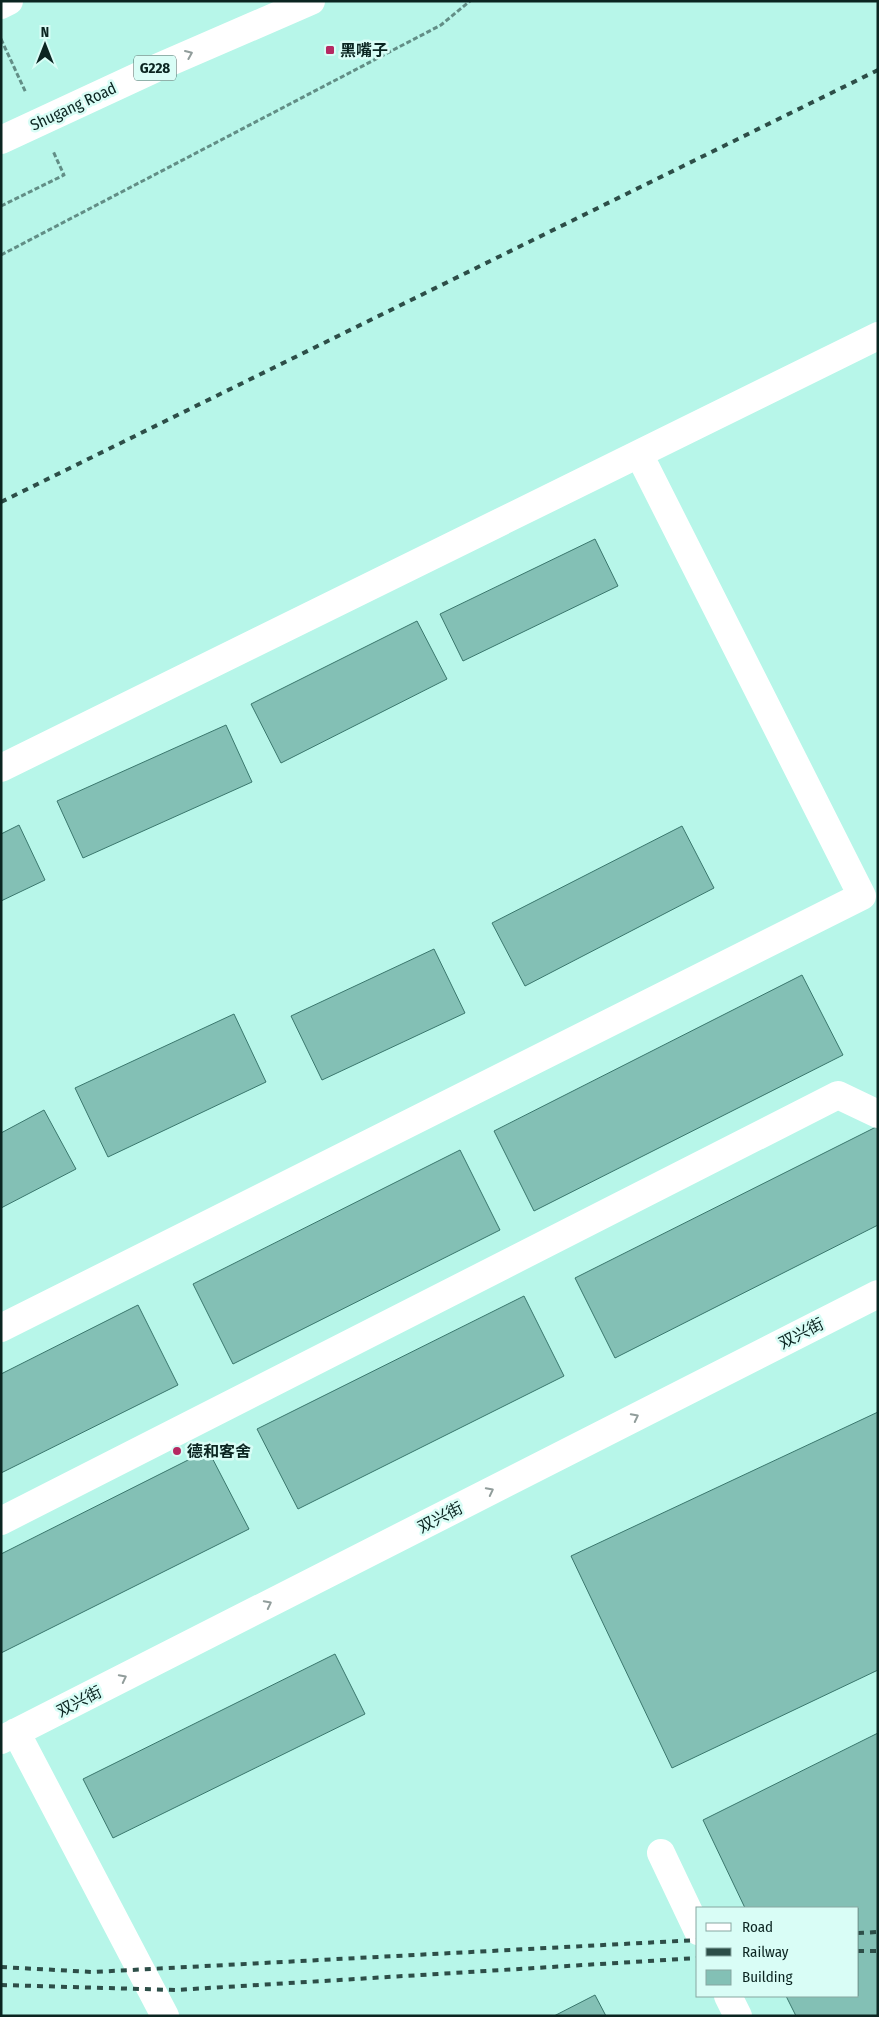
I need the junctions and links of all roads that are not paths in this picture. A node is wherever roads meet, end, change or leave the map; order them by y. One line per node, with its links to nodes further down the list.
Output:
1 (9, 1): 3 (main road)
2 (311, 1): 4 (main road, Shugang Road / G228, one-way to 2)
3 (1, 5)
4 (1, 140)
5 (878, 336): 6 (main road)
6 (638, 454): 7 (main road); 10 (main road)
7 (1, 768)
8 (878, 1114): 11 (main road)
9 (878, 1294): 12 (main road, 双兴街, one-way to 9)
10 (1, 1328)
11 (1, 1521)
12 (9, 1736): 16 (main road)
13 (661, 1853): 14 (main road)
14 (696, 1927)
15 (728, 1997): 17 (main road)
16 (165, 2016)
17 (738, 2016)

